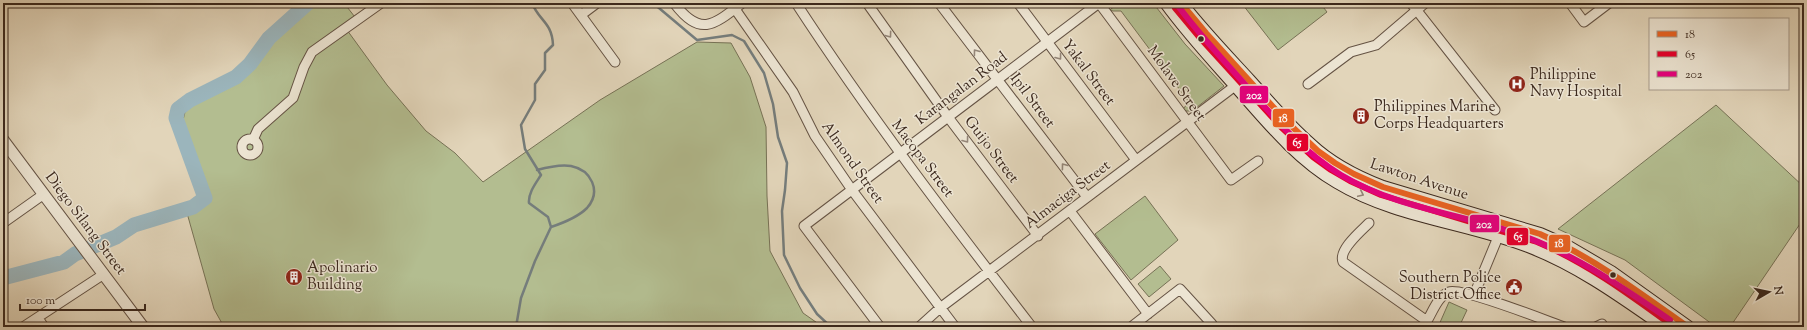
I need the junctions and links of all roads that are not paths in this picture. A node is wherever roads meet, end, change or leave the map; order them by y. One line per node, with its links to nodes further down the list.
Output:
1 (381, 3): 27 (street)
2 (572, 3): 17 (street)
3 (597, 3): 17 (street)
4 (674, 3): 15 (street)
5 (796, 3): 28 (street, Macopa Street)
6 (867, 3): 24 (street, Guijo Street, one-way to 24)
7 (939, 3): 20 (street, Ipil Street, one-way to 7)
8 (1018, 3): 18 (street, Yakal Street)
9 (1099, 3): 18 (street, Karangalan Road); 25 (street, Molave Street)
10 (1166, 3): 22 (main road, Lawton Avenue)
11 (1181, 3): 56 (main road, Lawton Avenue)
12 (1425, 3): 16 (street)
13 (1570, 3): 14 (street)
14 (1609, 3)
15 (738, 6): 31 (street, Almond Street)
16 (1414, 7): 21 (street); 23 (street)
17 (581, 15): 19 (street)
18 (1048, 42): 20 (street, Karangalan Road); 29 (street, Yakal Street, one-way to 29)
19 (615, 62)
20 (998, 80): 24 (street, Karangalan Road); 33 (street, Ipil Street, one-way to 20)
21 (1308, 84)
22 (1235, 86): 25 (street, Almaciga Street); 38 (main road, Lawton Avenue, one-way to 38)
23 (1495, 110)
24 (948, 117): 28 (street, Karangalan Road); 37 (street, Guijo Street, one-way to 37)
25 (1187, 122): 29 (street, Almaciga Street); 30 (street, Molave Street)
26 (3, 140): 32 (street, Diego Silang Street)
27 (253, 140)
28 (900, 153): 31 (street, Karangalan Road); 39 (street, Macopa Street)
29 (1136, 160): 33 (street, Almaciga Street)
30 (1258, 161)
31 (852, 190): 42 (street, Almond Street); 49 (street, Karangalan Road)
32 (44, 194): 35 (street); 40 (street, Diego Silang Street)
33 (1087, 198): 34 (street, Almaciga Street)
34 (1070, 211): 37 (street, Almaciga Street); 43 (street)
35 (3, 223)
36 (1369, 223): 41 (street)
37 (1038, 236): 39 (street, Almaciga Street)
38 (1498, 237): 41 (street); 55 (main road, Lawton Avenue)
39 (990, 272): 42 (street, Almaciga Street); 52 (street, Macopa Street)
40 (104, 274): 44 (street); 48 (street, Diego Silang Street)
41 (1474, 295): 54 (street)
42 (940, 308): 50 (street, Almaciga Street); 51 (street, Almond Street)
43 (1148, 314): 45 (street); 53 (street)
44 (38, 318): 46 (street); 47 (street)
45 (1212, 324)
46 (23, 327)
47 (44, 327)
48 (143, 327)
49 (880, 327)
50 (919, 327)
51 (955, 327)
52 (1032, 327)
53 (1131, 327)
54 (1564, 327)
55 (1665, 327)
56 (1688, 327)

